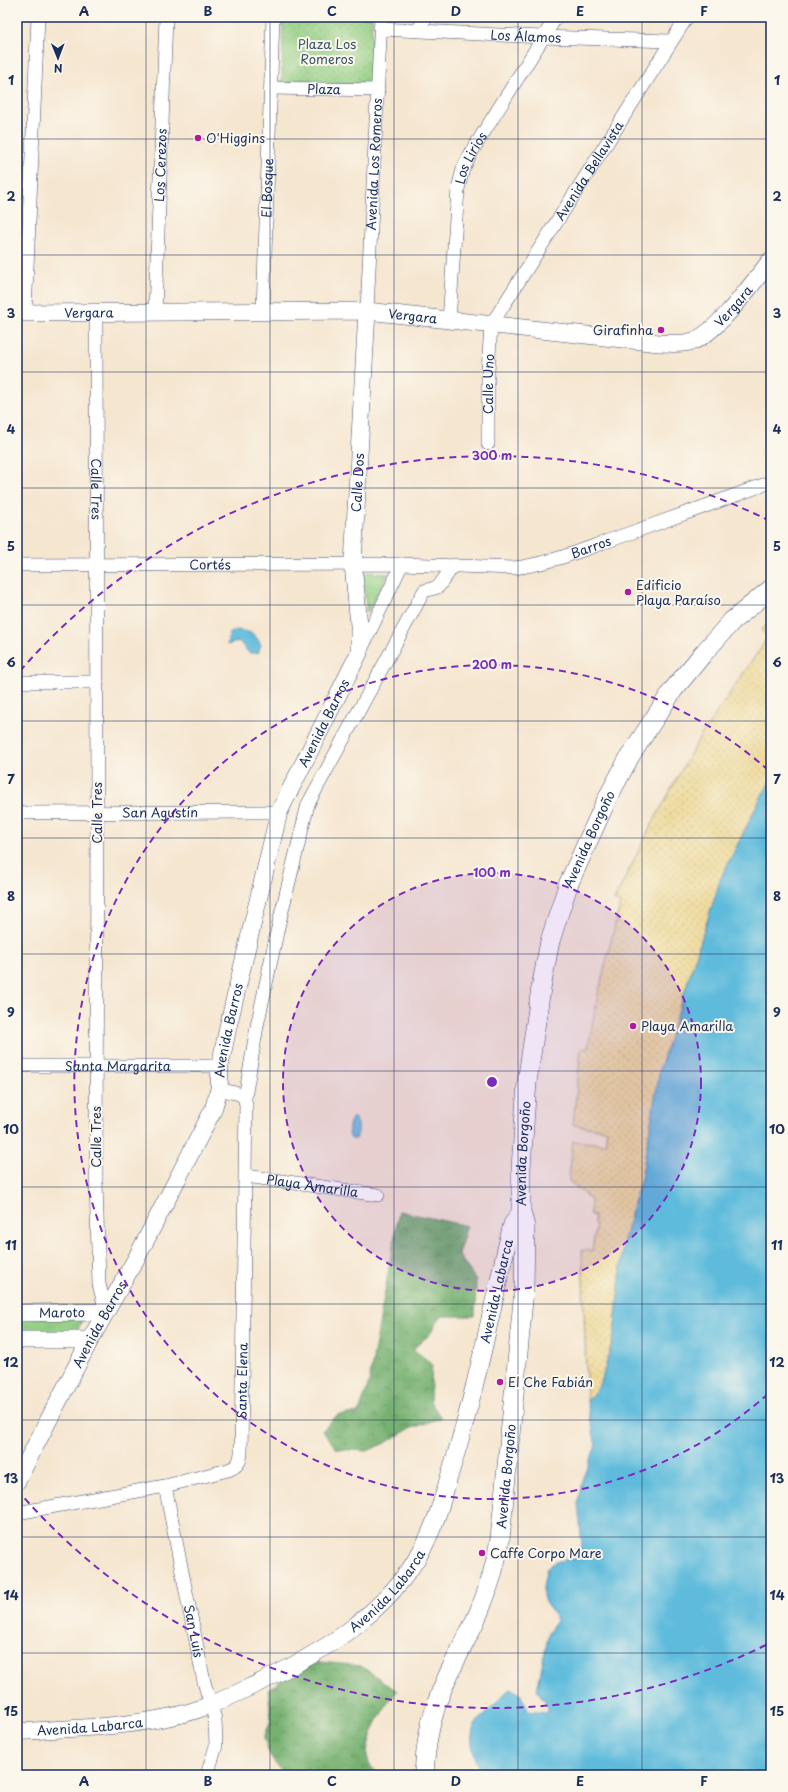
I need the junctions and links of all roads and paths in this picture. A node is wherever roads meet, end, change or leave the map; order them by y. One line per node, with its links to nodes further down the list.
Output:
1 (38, 17): 18 (street)
2 (166, 17): 16 (street, Los Cerezos)
3 (273, 17): 11 (street, El Bosque)
4 (426, 17): 8 (street)
5 (556, 17): 9 (street, Los Lirios)
6 (687, 17): 10 (street, Avenida Bellavista)
7 (381, 23): 8 (street, Los Álamos); 12 (street, Avenida Los Romeros)
8 (418, 30): 9 (street, Los Álamos)
9 (542, 37): 10 (street, Los Álamos); 19 (street, Los Lirios)
10 (670, 41): 20 (street, Avenida Bellavista)
11 (271, 88): 12 (street, Plaza); 17 (street, El Bosque)
12 (378, 90): 14 (street, Avenida Los Romeros)
13 (771, 260): 20 (street, Vergara)
14 (367, 311): 17 (street, Vergara); 19 (street, Vergara); 23 (street, Calle Dos)
15 (96, 312): 16 (street, Vergara); 18 (street, Vergara); 26 (street, Calle Tres)
16 (155, 312): 17 (street, Vergara)
17 (263, 312)
18 (21, 313)
19 (449, 321): 20 (street, Vergara)
20 (491, 325): 21 (street, Calle Uno)
21 (488, 444)
22 (771, 482): 27 (street, Barros)
23 (353, 564): 24 (street, Cortés); 26 (street, Cortés); 29 (street, Calle Dos)
24 (402, 564): 27 (street, Barros); 29 (street, Avenida Barros)
25 (17, 565): 26 (street, Cortés)
26 (96, 565): 31 (street, Calle Tres)
27 (454, 565): 39 (street, Avenida Barros)
28 (771, 589): 42 (main road, Avenida Borgoño)
29 (359, 653): 33 (street, Avenida Barros)
30 (17, 682): 31 (street)
31 (97, 682): 32 (street, Calle Tres)
32 (97, 812): 33 (street, San Agustín); 34 (street, San Agustín); 36 (street, Calle Tres)
33 (279, 812): 37 (street, Avenida Barros)
34 (17, 813)
35 (17, 1066): 36 (street, Santa Margarita)
36 (95, 1066): 37 (street, Santa Margarita); 43 (street, Calle Tres)
37 (220, 1066): 38 (street, Avenida Barros)
38 (219, 1089): 39 (street); 43 (street, Avenida Barros)
39 (245, 1098): 40 (street, Santa Elena)
40 (246, 1176): 41 (street, Playa Amarilla); 48 (street, Santa Elena)
41 (378, 1196)
42 (521, 1211): 50 (street, Avenida Labarca); 53 (main road, Avenida Borgoño)
43 (106, 1312): 44 (street, Maroto); 46 (street, Avenida Barros)
44 (17, 1313)
45 (17, 1340): 46 (street)
46 (90, 1340): 47 (street, Avenida Barros)
47 (17, 1482)
48 (165, 1486): 49 (street, Santa Elena); 50 (street, San Luis)
49 (17, 1513)
50 (212, 1705): 51 (street, Avenida Labarca); 52 (street, San Luis)
51 (17, 1732)
52 (207, 1775)
53 (424, 1775)

